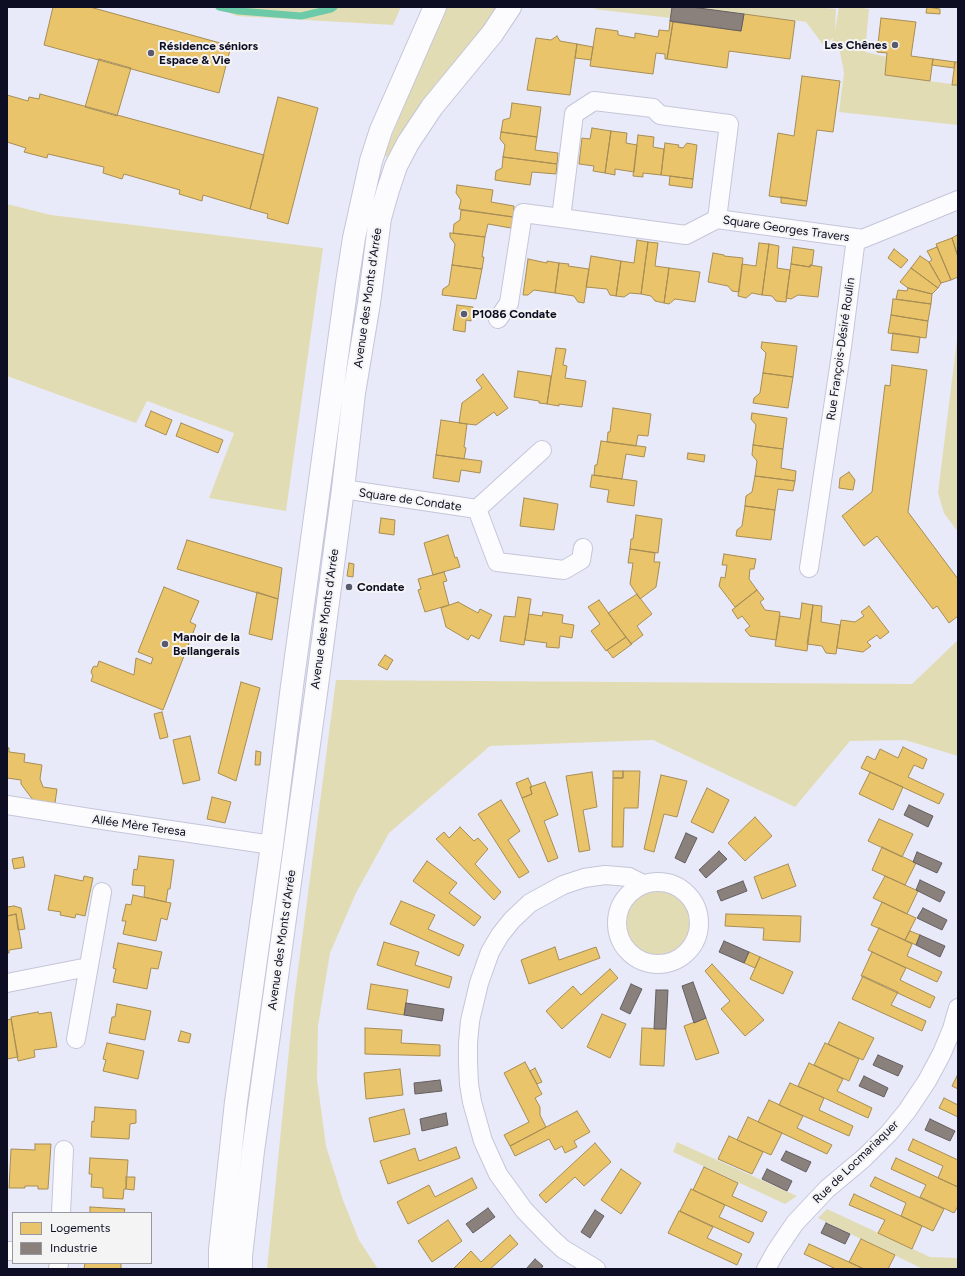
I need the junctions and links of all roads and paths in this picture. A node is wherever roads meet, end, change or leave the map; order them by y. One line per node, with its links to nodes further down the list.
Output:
1 (435, 7): 14 (street, Avenue des Monts d'Arrée)
2 (510, 7): 9 (street, Avenue des Monts d'Arrée)
3 (958, 200): 6 (street)
4 (561, 218): 5 (street, Square Georges Travers); 5 (street, Square Georges Travers); 7 (street, Square Georges Travers)
5 (717, 219): 6 (street, Square Georges Travers)
6 (856, 238): 12 (street, Rue François-Désiré Roulin)
7 (498, 319)
8 (542, 450): 10 (street, Square de Condate)
9 (343, 490): 10 (street, Square de Condate); 24 (street, Avenue des Monts d'Arrée)
10 (477, 509): 11 (street, Square de Condate)
11 (582, 548)
12 (809, 568)
13 (7, 805): 14 (street, Allée Mère Teresa)
14 (272, 845): 23 (street, Avenue des Monts d'Arrée)
15 (643, 884): 15 (street); 25 (street)
16 (102, 892): 17 (street)
17 (88, 966): 18 (street); 20 (street)
18 (7, 983)
19 (958, 1008): 26 (street, Rue de Locmariaquer)
20 (76, 1039)
21 (64, 1150): 22 (street)
22 (61, 1212)
23 (220, 1269)
24 (241, 1269)
25 (596, 1269)
26 (766, 1269)

